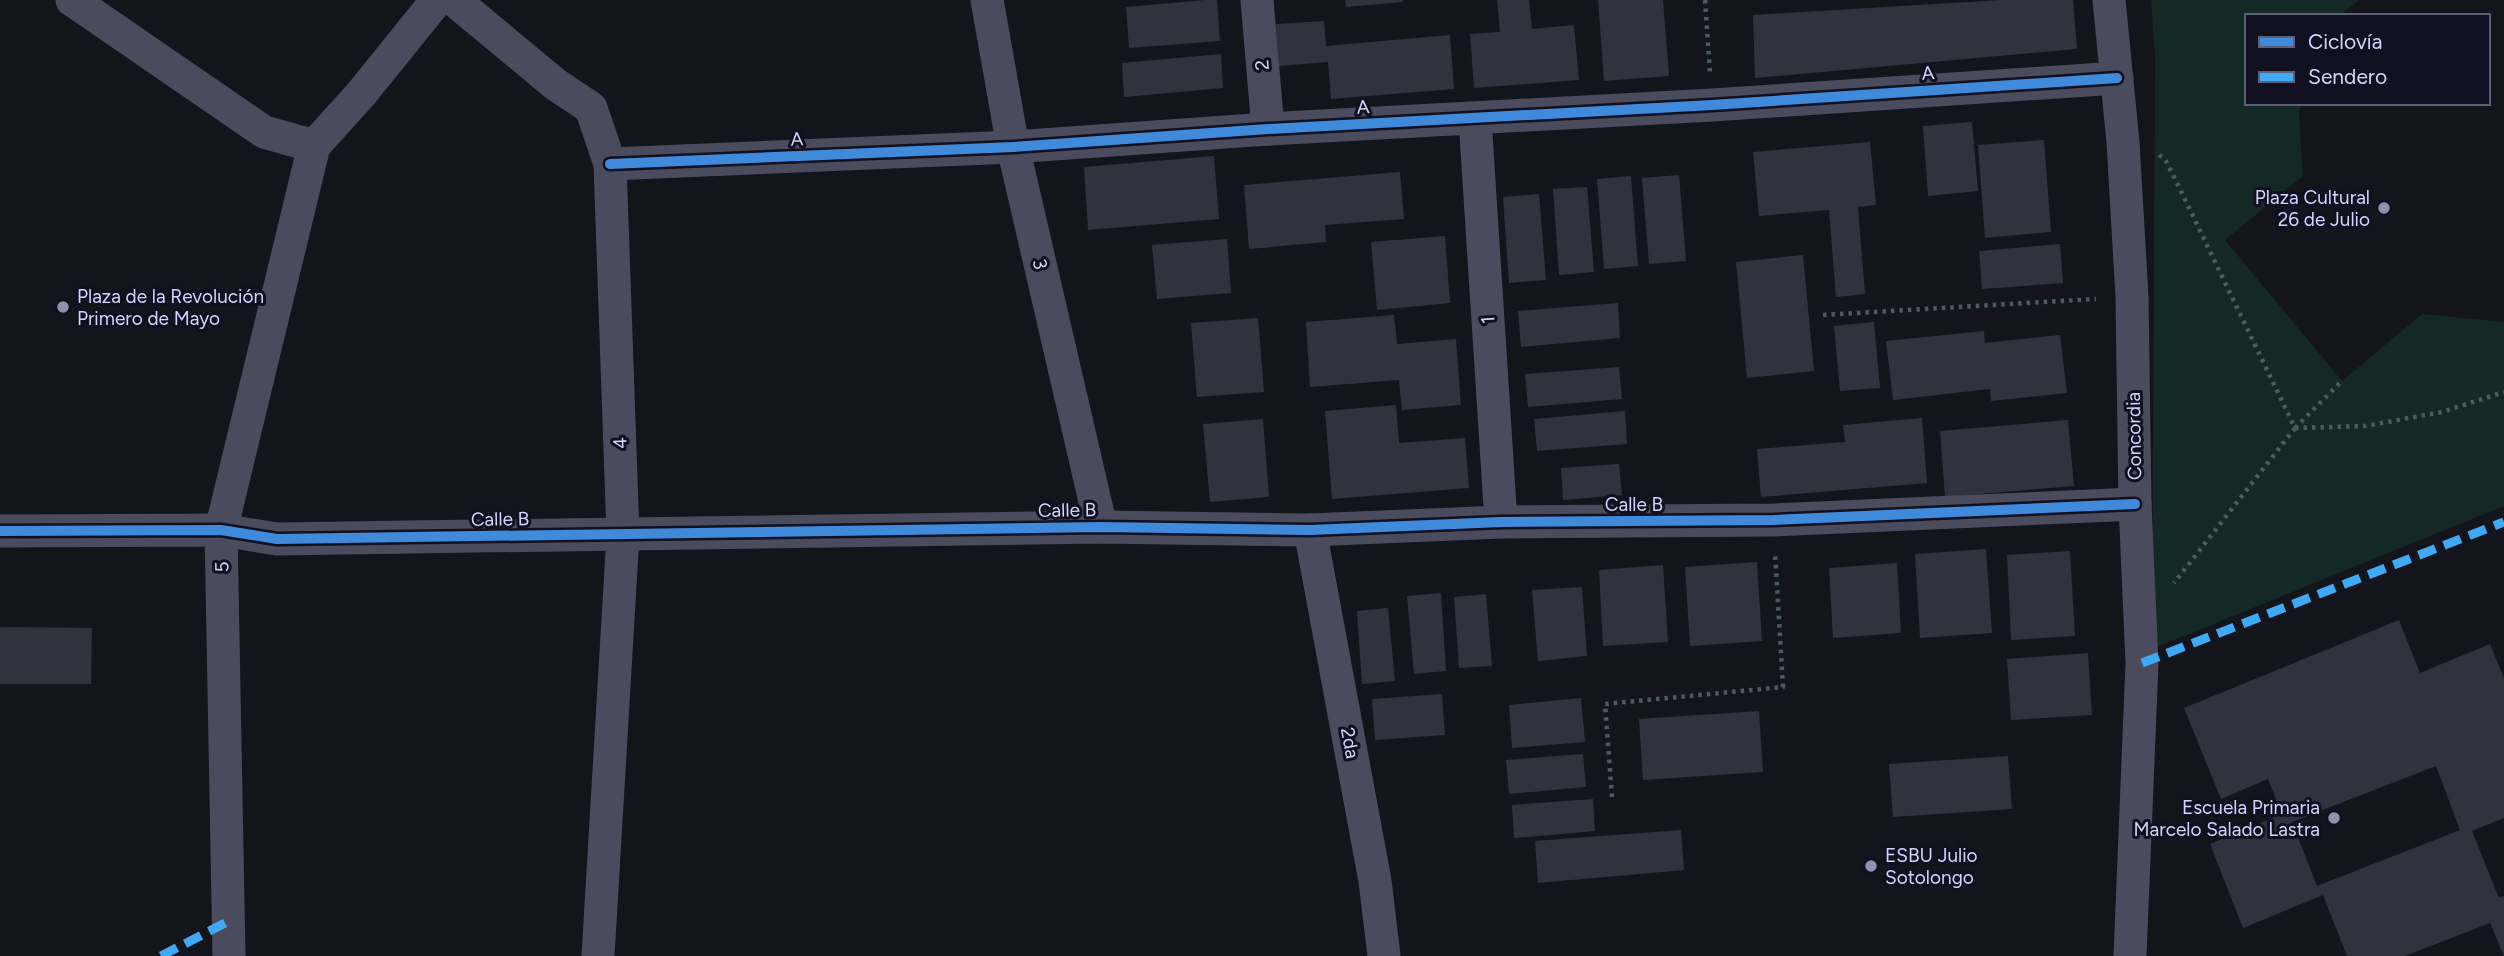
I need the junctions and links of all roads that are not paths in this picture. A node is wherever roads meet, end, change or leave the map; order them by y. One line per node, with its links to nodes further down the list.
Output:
1 (72, 0): 10 (street)
2 (437, 0): 10 (street)
3 (454, 0): 12 (street, 4)
4 (987, 0): 11 (street, 3)
5 (1256, 0): 9 (street, 2)
6 (2109, 0): 7 (street, Concordia)
7 (2117, 78): 8 (street, A); 13 (street, Concordia)
8 (1475, 119): 9 (street, A); 14 (street, 1)
9 (1268, 129): 11 (street, A)
10 (314, 146): 16 (street, 5)
11 (1013, 147): 12 (street, A); 15 (street, 3)
12 (610, 164): 19 (street, 4)
13 (2135, 504): 14 (street, Calle B); 23 (street, Concordia)
14 (1501, 522): 17 (street, Calle B)
15 (1101, 527): 17 (street, Calle B); 19 (street, Calle B)
16 (222, 530): 18 (street, Calle B); 19 (street, Calle B); 20 (street, 5)
17 (1310, 530): 22 (street, 2da)
18 (0, 531)
19 (623, 535): 21 (street, 4)
20 (229, 956)
21 (598, 956)
22 (1384, 956)
23 (2130, 956)

